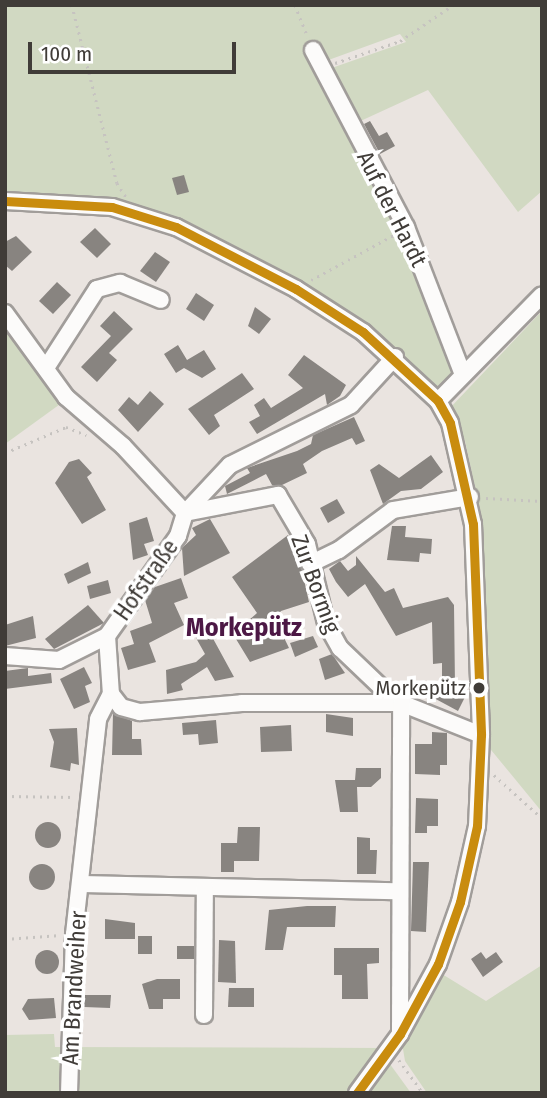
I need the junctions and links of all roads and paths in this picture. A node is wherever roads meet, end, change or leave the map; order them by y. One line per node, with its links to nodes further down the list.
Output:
1 (72, 5): 7 (path)
2 (295, 5): 4 (path)
3 (453, 5): 5 (path)
4 (313, 50): 5 (street, Auf der Hardt)
5 (320, 68): 8 (street, Auf der Hardt)
6 (5, 201): 7 (street)
7 (137, 214): 9 (street)
8 (406, 227): 9 (path); 15 (street, Auf der Hardt)
9 (296, 289): 13 (street)
10 (542, 295): 15 (street)
11 (161, 300): 14 (street)
12 (5, 313): 14 (street)
13 (396, 357): 16 (street); 21 (street, Hofstraße)
14 (46, 368): 21 (street)
15 (462, 372): 16 (street)
16 (438, 401): 19 (street)
17 (90, 437): 18 (path)
18 (5, 453)
19 (470, 497): 20 (path); 22 (street); 28 (street)
20 (542, 501)
21 (185, 513): 22 (street, Zur Bormig); 23 (street, Hofstraße)
22 (310, 564): 26 (street, Zur Bormig)
23 (107, 636): 24 (street); 25 (street, Hofstraße)
24 (5, 656)
25 (111, 694): 26 (street); 31 (street, Am Brandweiher)
26 (384, 702): 27 (street)
27 (401, 703): 28 (street); 35 (street)
28 (481, 735): 29 (street)
29 (480, 775): 32 (path); 39 (street)
30 (5, 796): 31 (path)
31 (92, 797): 33 (street, Am Brandweiher)
32 (542, 818)
33 (80, 884): 34 (street, Am Brandweiher); 36 (street, Am Brandweiher)
34 (205, 887): 35 (street, Am Brandweiher); 38 (street)
35 (398, 891): 39 (street)
36 (74, 934): 37 (path); 41 (street, Am Brandweiher)
37 (5, 939)
38 (204, 1015)
39 (401, 1034): 40 (street)
40 (388, 1052): 42 (street); 43 (path)
41 (69, 1093)
42 (357, 1093)
43 (423, 1093)

